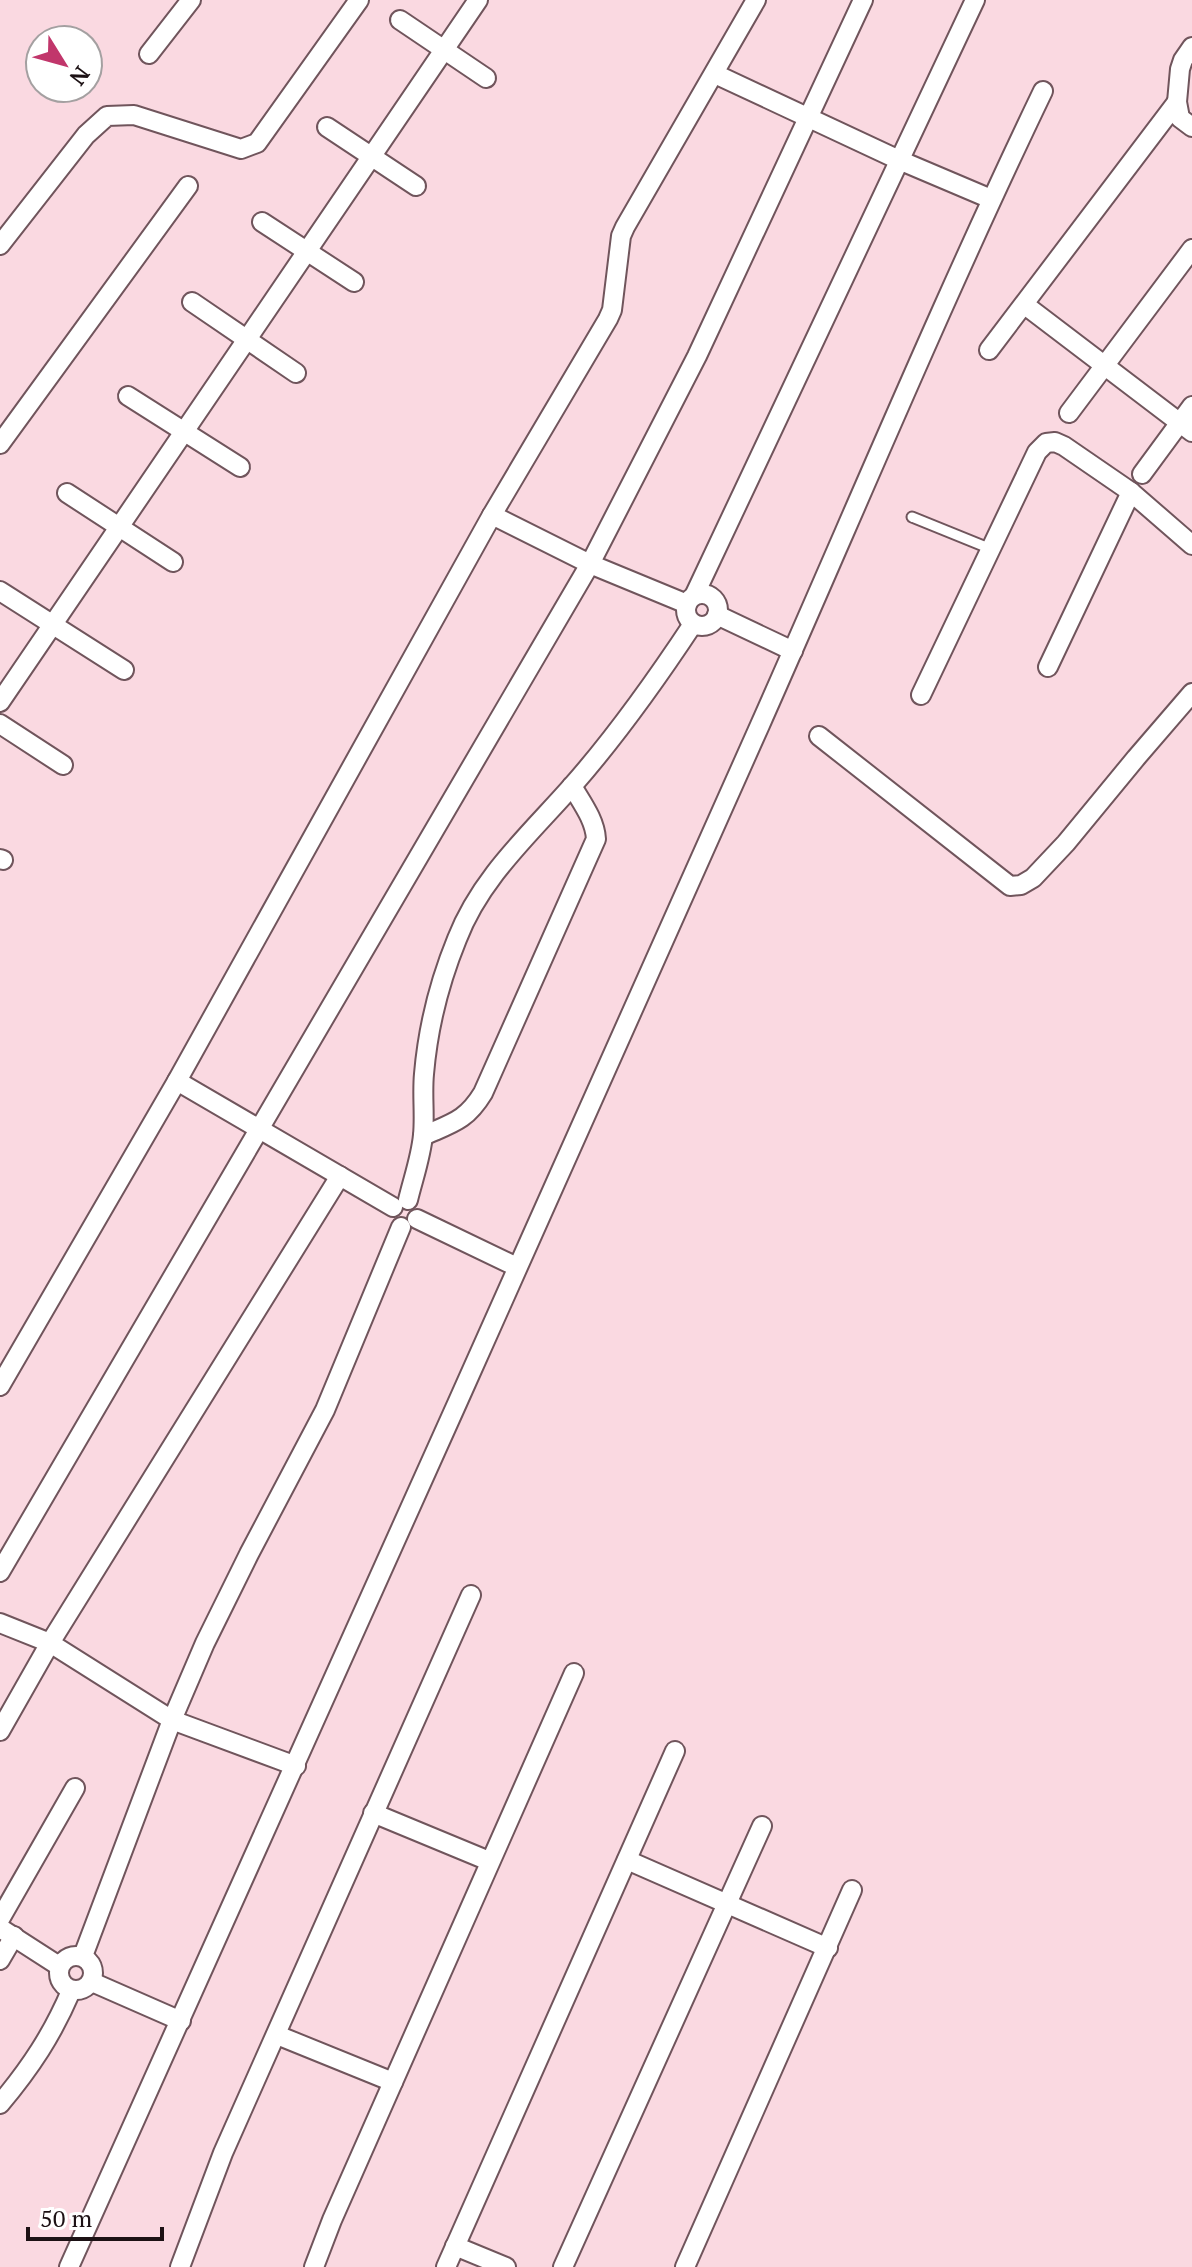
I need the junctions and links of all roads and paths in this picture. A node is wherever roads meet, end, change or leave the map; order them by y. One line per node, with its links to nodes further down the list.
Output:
1 (191, 0): 10 (street)
2 (359, 0): 24 (street)
3 (478, 0): 9 (street)
4 (756, 0): 11 (street)
5 (863, 0): 15 (street)
6 (975, 0): 19 (street)
7 (400, 20): 9 (street)
8 (1192, 47): 14 (street)
9 (444, 49): 12 (street); 18 (street)
10 (149, 54)
11 (715, 74): 15 (street); 44 (street)
12 (486, 78)
13 (1043, 91): 22 (street)
14 (1184, 104): 17 (street); 29 (street)
15 (808, 116): 19 (street); 50 (street)
16 (327, 127): 18 (street)
17 (1192, 127)
18 (372, 156): 21 (street); 26 (street)
19 (899, 160): 22 (street); 52 (street)
20 (188, 186): 39 (street)
21 (416, 186)
22 (991, 199): 56 (street)
23 (262, 222): 26 (street)
24 (0, 245)
25 (1192, 249): 32 (street)
26 (307, 251): 27 (street); 30 (street)
27 (354, 282)
28 (192, 302): 30 (street)
29 (1025, 305): 31 (street); 32 (street)
30 (248, 339): 33 (street); 38 (street)
31 (989, 350)
32 (1104, 366): 36 (street); 37 (street)
33 (296, 373)
34 (128, 396): 38 (street)
35 (1192, 406): 37 (street)
36 (1069, 413)
37 (1186, 428): 41 (street)
38 (183, 432): 40 (street); 46 (street)
39 (0, 444)
40 (240, 467)
41 (1142, 474)
42 (1131, 492): 47 (street); 48 (street); 57 (street)
43 (67, 493): 46 (street)
44 (492, 515): 50 (street); 66 (street)
45 (912, 517): 48 (lane)
46 (118, 528): 49 (street); 55 (street)
47 (1192, 545)
48 (991, 549): 60 (street)
49 (173, 562)
50 (590, 564): 52 (street); 67 (street)
51 (0, 591): 55 (street)
52 (691, 599): 53 (street); 54 (street)
53 (717, 615): 54 (street); 56 (street)
54 (693, 624): 65 (street)
55 (53, 625): 58 (street); 61 (street)
56 (793, 651): 72 (street)
57 (1048, 667)
58 (124, 670)
59 (1192, 693): 63 (street)
60 (921, 695)
61 (0, 702)
62 (0, 724): 64 (street)
63 (819, 736)
64 (63, 765)
65 (572, 786): 68 (street); 68 (street)
66 (177, 1081): 67 (street); 73 (street)
67 (259, 1127): 69 (street); 74 (street)
68 (423, 1136): 70 (street)
69 (340, 1176): 70 (street); 77 (street)
70 (400, 1203): 71 (street)
71 (409, 1223): 72 (street); 79 (street)
72 (517, 1267): 82 (street)
73 (0, 1386)
74 (0, 1572)
75 (471, 1595): 84 (street)
76 (0, 1623): 77 (street)
77 (50, 1643): 79 (street); 80 (street)
78 (574, 1673): 87 (street)
79 (172, 1720): 82 (street); 93 (street)
80 (0, 1731)
81 (675, 1751): 86 (street)
82 (296, 1766): 98 (street)
83 (75, 1788): 90 (street)
84 (373, 1813): 87 (street); 99 (street)
85 (762, 1826): 89 (street)
86 (627, 1860): 89 (street); 102 (street)
87 (489, 1861): 100 (street)
88 (852, 1890): 92 (street)
89 (727, 1903): 92 (street); 108 (street)
90 (0, 1919)
91 (7, 1932): 94 (street); 95 (street)
92 (828, 1948): 109 (street)
93 (83, 1956): 95 (street); 96 (street)
94 (0, 1960)
95 (59, 1966): 97 (street)
96 (92, 1982): 97 (street); 98 (street)
97 (71, 1991): 101 (street)
98 (181, 2021): 103 (street)
99 (277, 2035): 100 (street); 104 (street)
100 (393, 2082): 105 (street)
101 (0, 2104)
102 (455, 2246): 106 (street); 107 (street)
103 (69, 2267)
104 (180, 2267)
105 (314, 2267)
106 (446, 2267)
107 (506, 2267)
108 (563, 2267)
109 (685, 2267)

